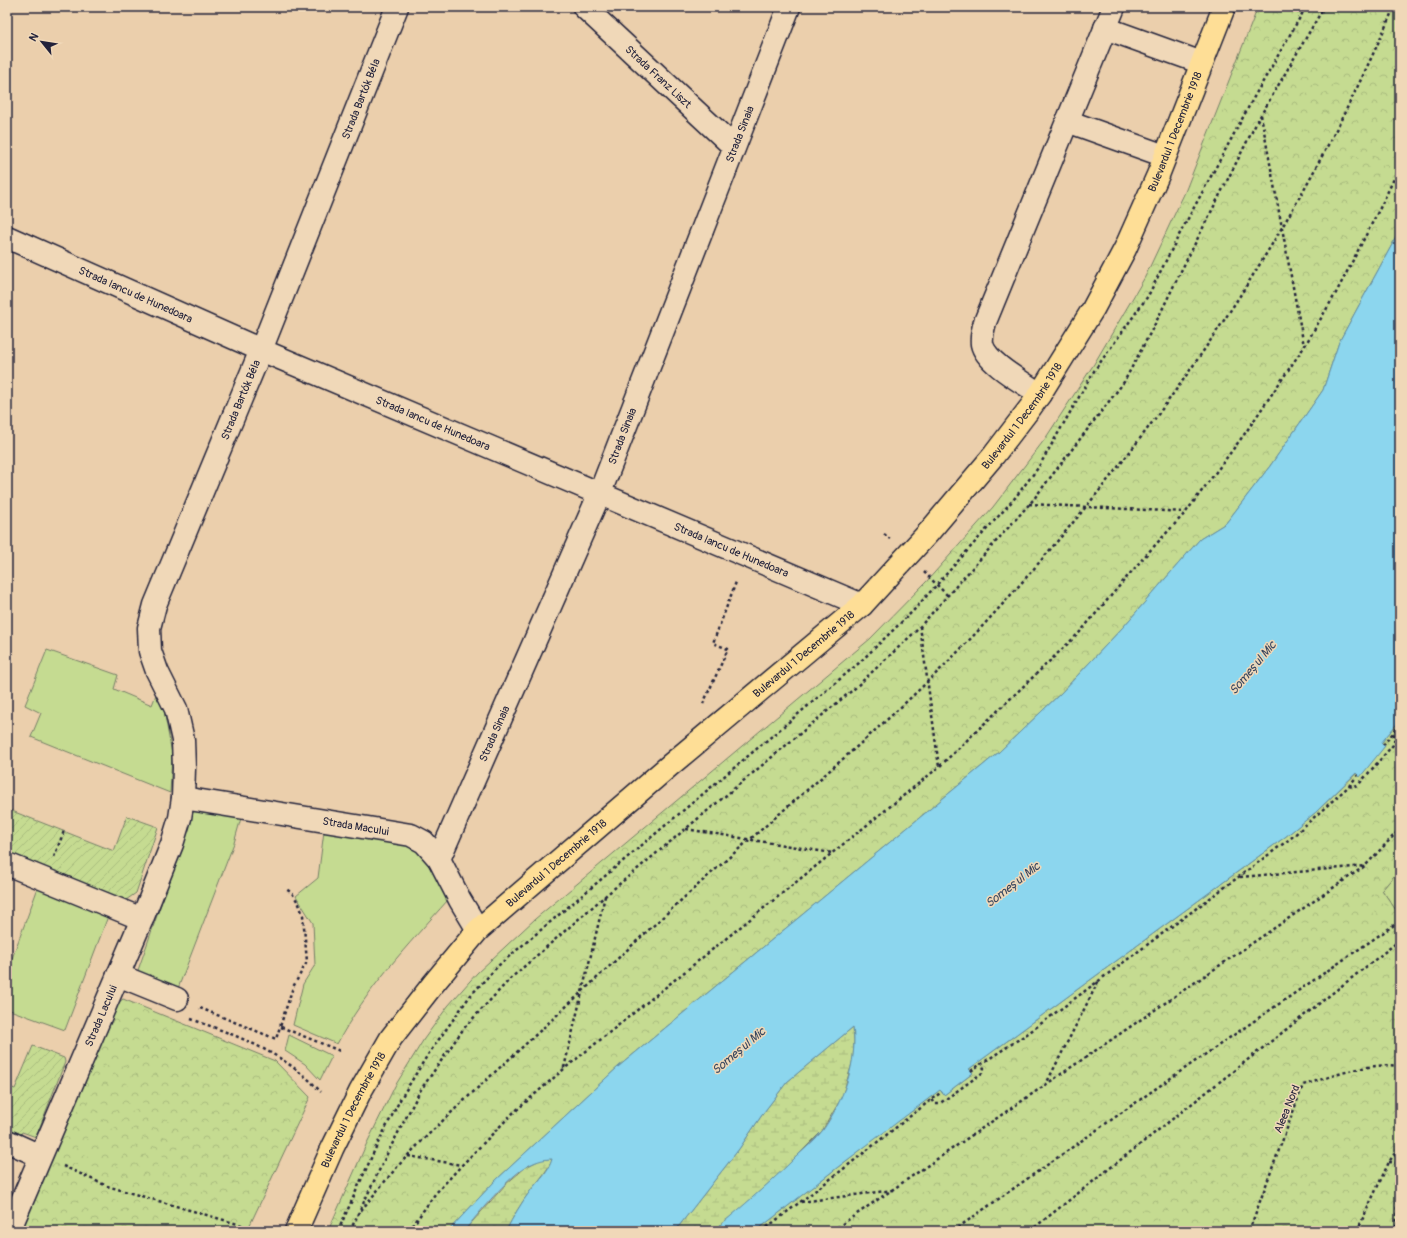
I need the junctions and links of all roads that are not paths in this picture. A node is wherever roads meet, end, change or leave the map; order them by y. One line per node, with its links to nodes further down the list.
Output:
1 (397, 7): 12 (street, Strada Bartók Béla)
2 (584, 7): 9 (street, Strada Franz Liszt)
3 (789, 7): 9 (street, Strada Sinaia)
4 (1114, 7): 6 (street)
5 (1224, 7): 7 (main road, Bulevardul 1 Decembrie 1918)
6 (1105, 28): 7 (street); 8 (street)
7 (1202, 63): 10 (main road, Bulevardul 1 Decembrie 1918)
8 (1067, 121): 10 (street); 13 (street)
9 (734, 147): 14 (street, Strada Sinaia)
10 (1166, 156): 13 (main road, Bulevardul 1 Decembrie 1918)
11 (7, 237): 12 (street, Strada Iancu de Hunedoara)
12 (261, 350): 14 (street, Strada Iancu de Hunedoara); 16 (street, Strada Bartók Béla)
13 (1040, 394): 15 (main road, Bulevardul 1 Decembrie 1918)
14 (599, 495): 15 (street, Strada Iancu de Hunedoara); 17 (street, Strada Sinaia)
15 (862, 605): 20 (main road, Bulevardul 1 Decembrie 1918)
16 (183, 798): 17 (street, Strada Macului); 19 (street, Strada Lacului)
17 (439, 859): 20 (street, Strada Macului)
18 (7, 864): 19 (street)
19 (142, 919): 21 (street, Strada Lacului)
20 (478, 930): 26 (main road, Bulevardul 1 Decembrie 1918)
21 (118, 975): 22 (street); 24 (street, Strada Lacului)
22 (181, 1008)
23 (7, 1141): 24 (street)
24 (40, 1156): 25 (street, Strada Lacului)
25 (9, 1231)
26 (296, 1231)

